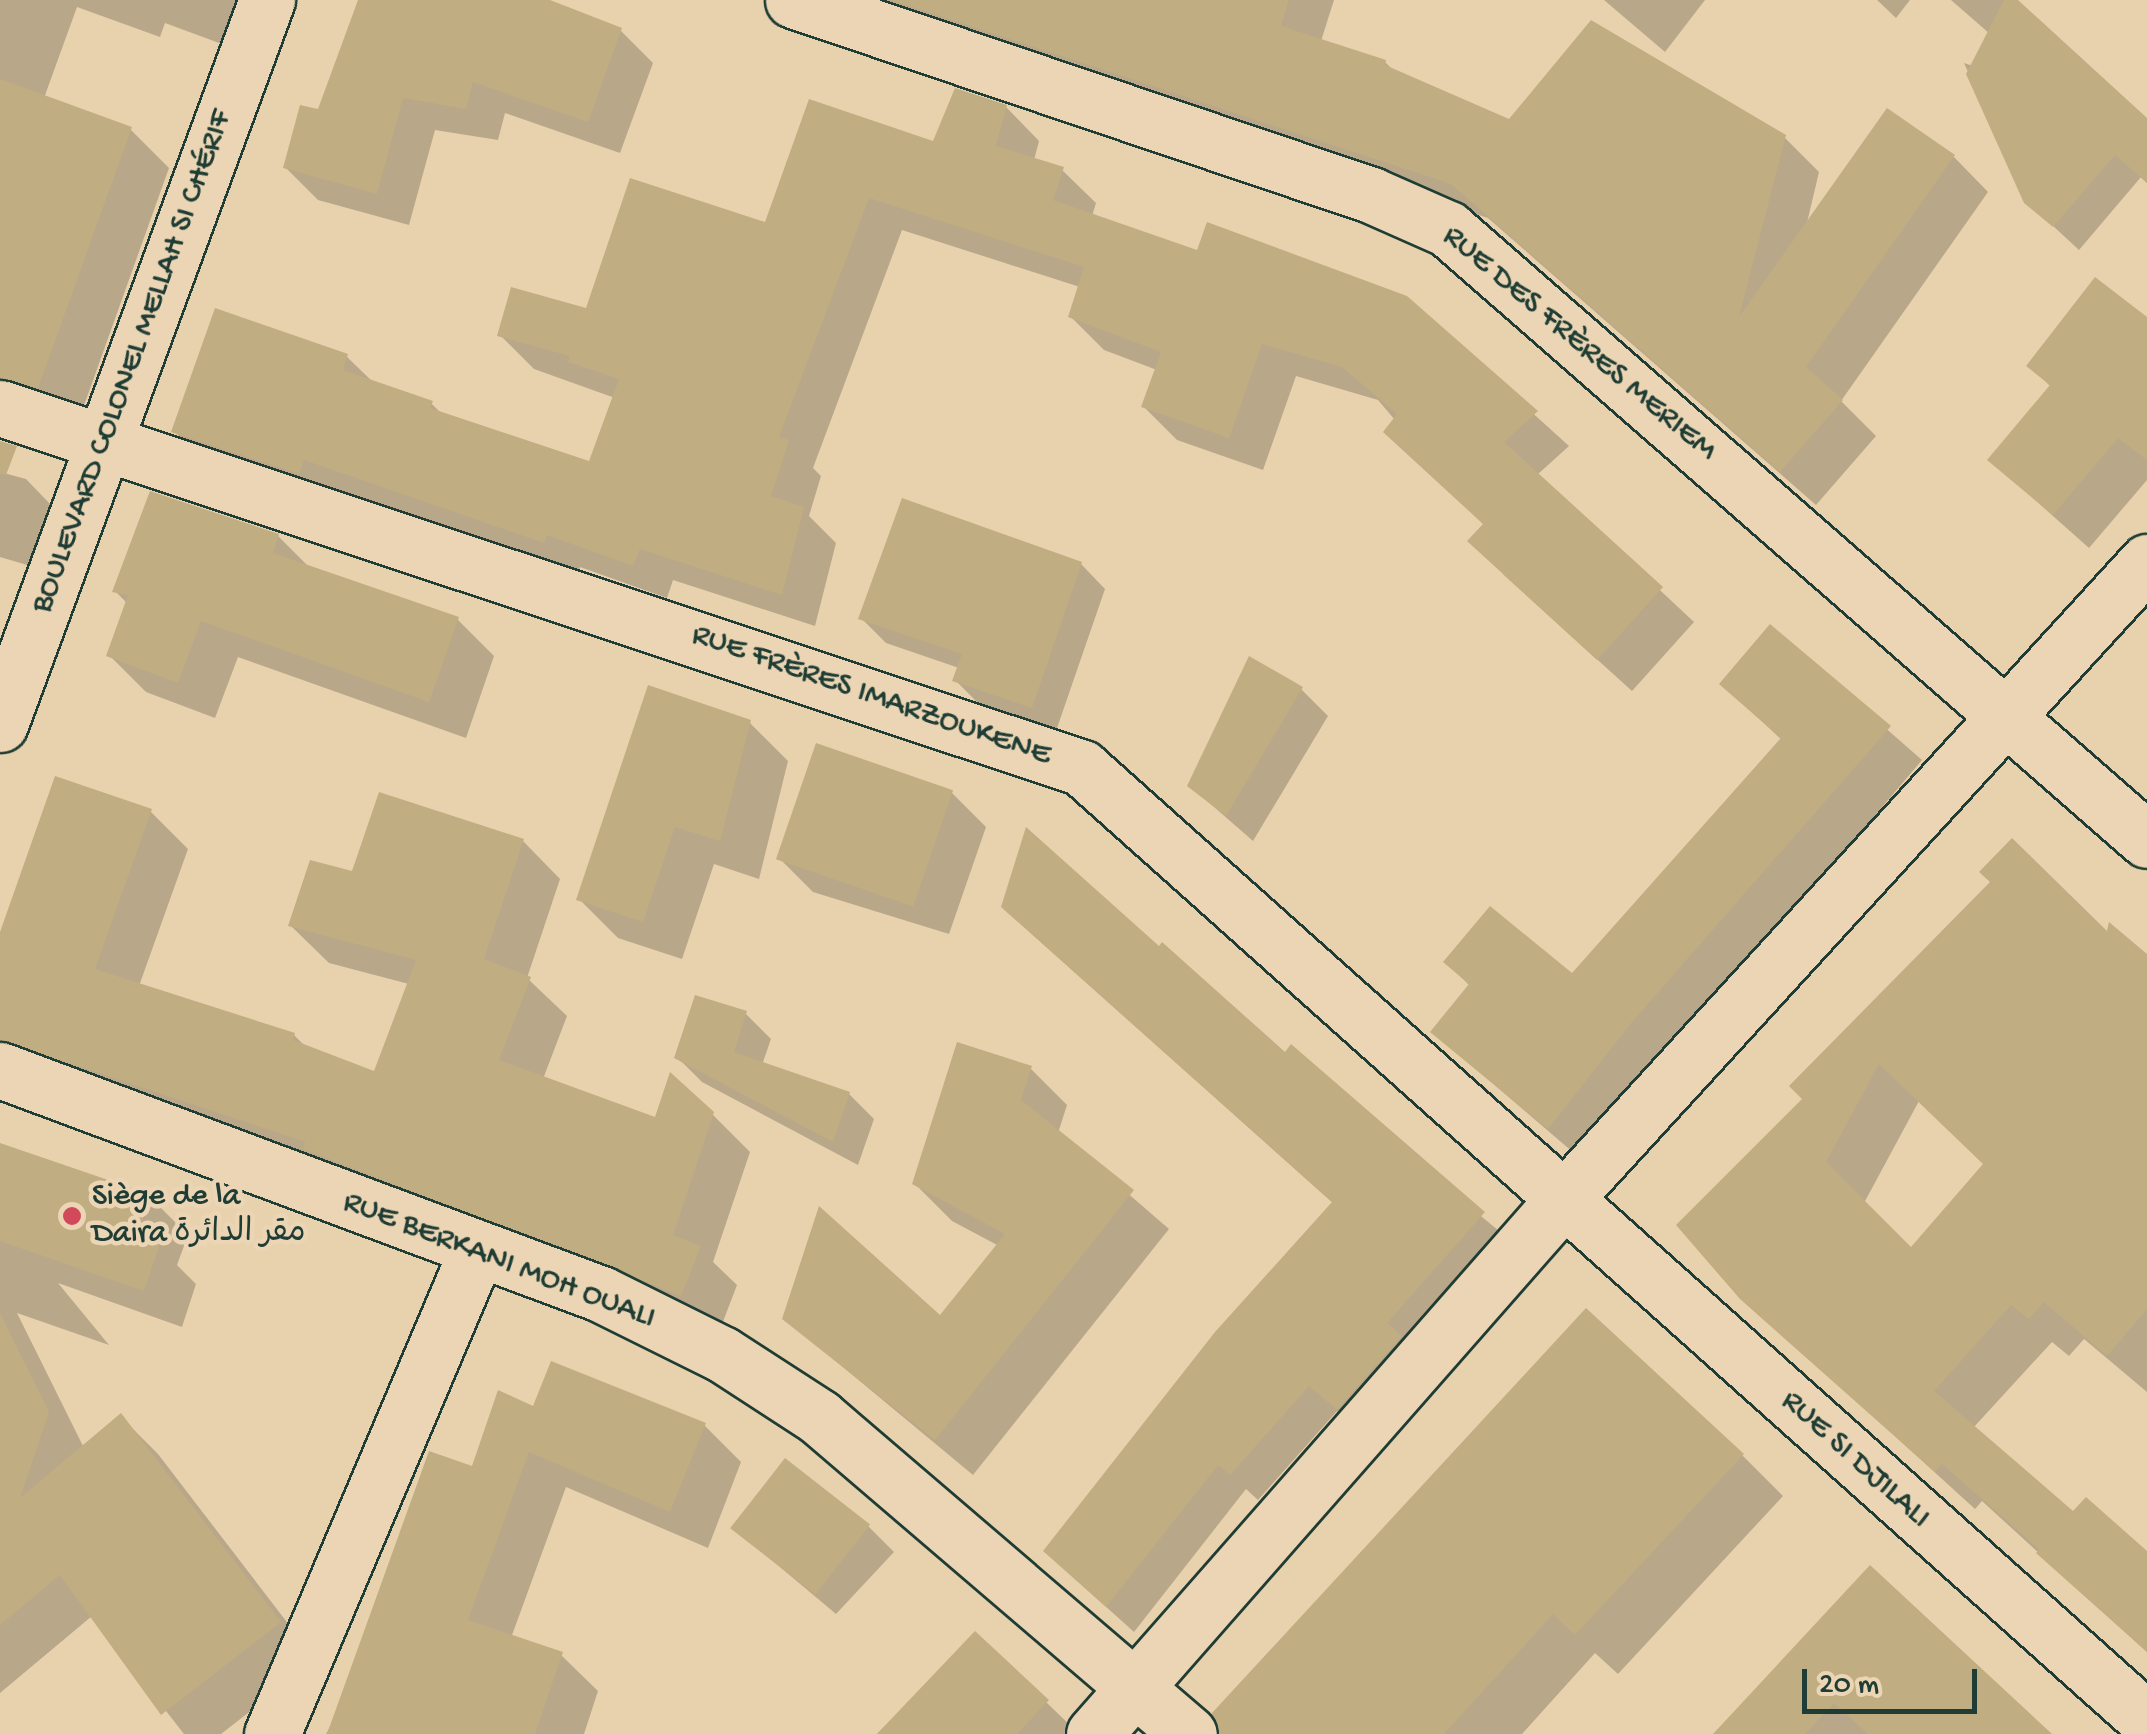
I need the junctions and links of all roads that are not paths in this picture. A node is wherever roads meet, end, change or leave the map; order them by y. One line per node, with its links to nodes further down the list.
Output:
1 (266, 0): 4 (street, BOULEVARD COLONEL MELLAH SI CHÉRIF)
2 (793, 0): 6 (street, RUE DES FRÈRES MERIEM)
3 (0, 408): 4 (street, RUE FRÈRES IMARZOUKENE)
4 (102, 442): 7 (street, BOULEVARD COLONEL MELLAH SI CHÉRIF); 10 (street, RUE FRÈRES IMARZOUKENE)
5 (2147, 562): 6 (street)
6 (2008, 717): 8 (street, RUE DES FRÈRES MERIEM); 10 (street)
7 (0, 724)
8 (2147, 840)
9 (0, 1070): 11 (street, RUE BERKANI MOH OUALI)
10 (1563, 1200): 12 (street); 13 (street, RUE SI DJILALI)
11 (476, 1250): 12 (street, RUE BERKANI MOH OUALI); 14 (street)
12 (1137, 1686): 15 (street); 16 (street, RUE BERKANI MOH OUALI)
13 (2147, 1720)
14 (272, 1734)
15 (1094, 1734)
16 (1189, 1734)

